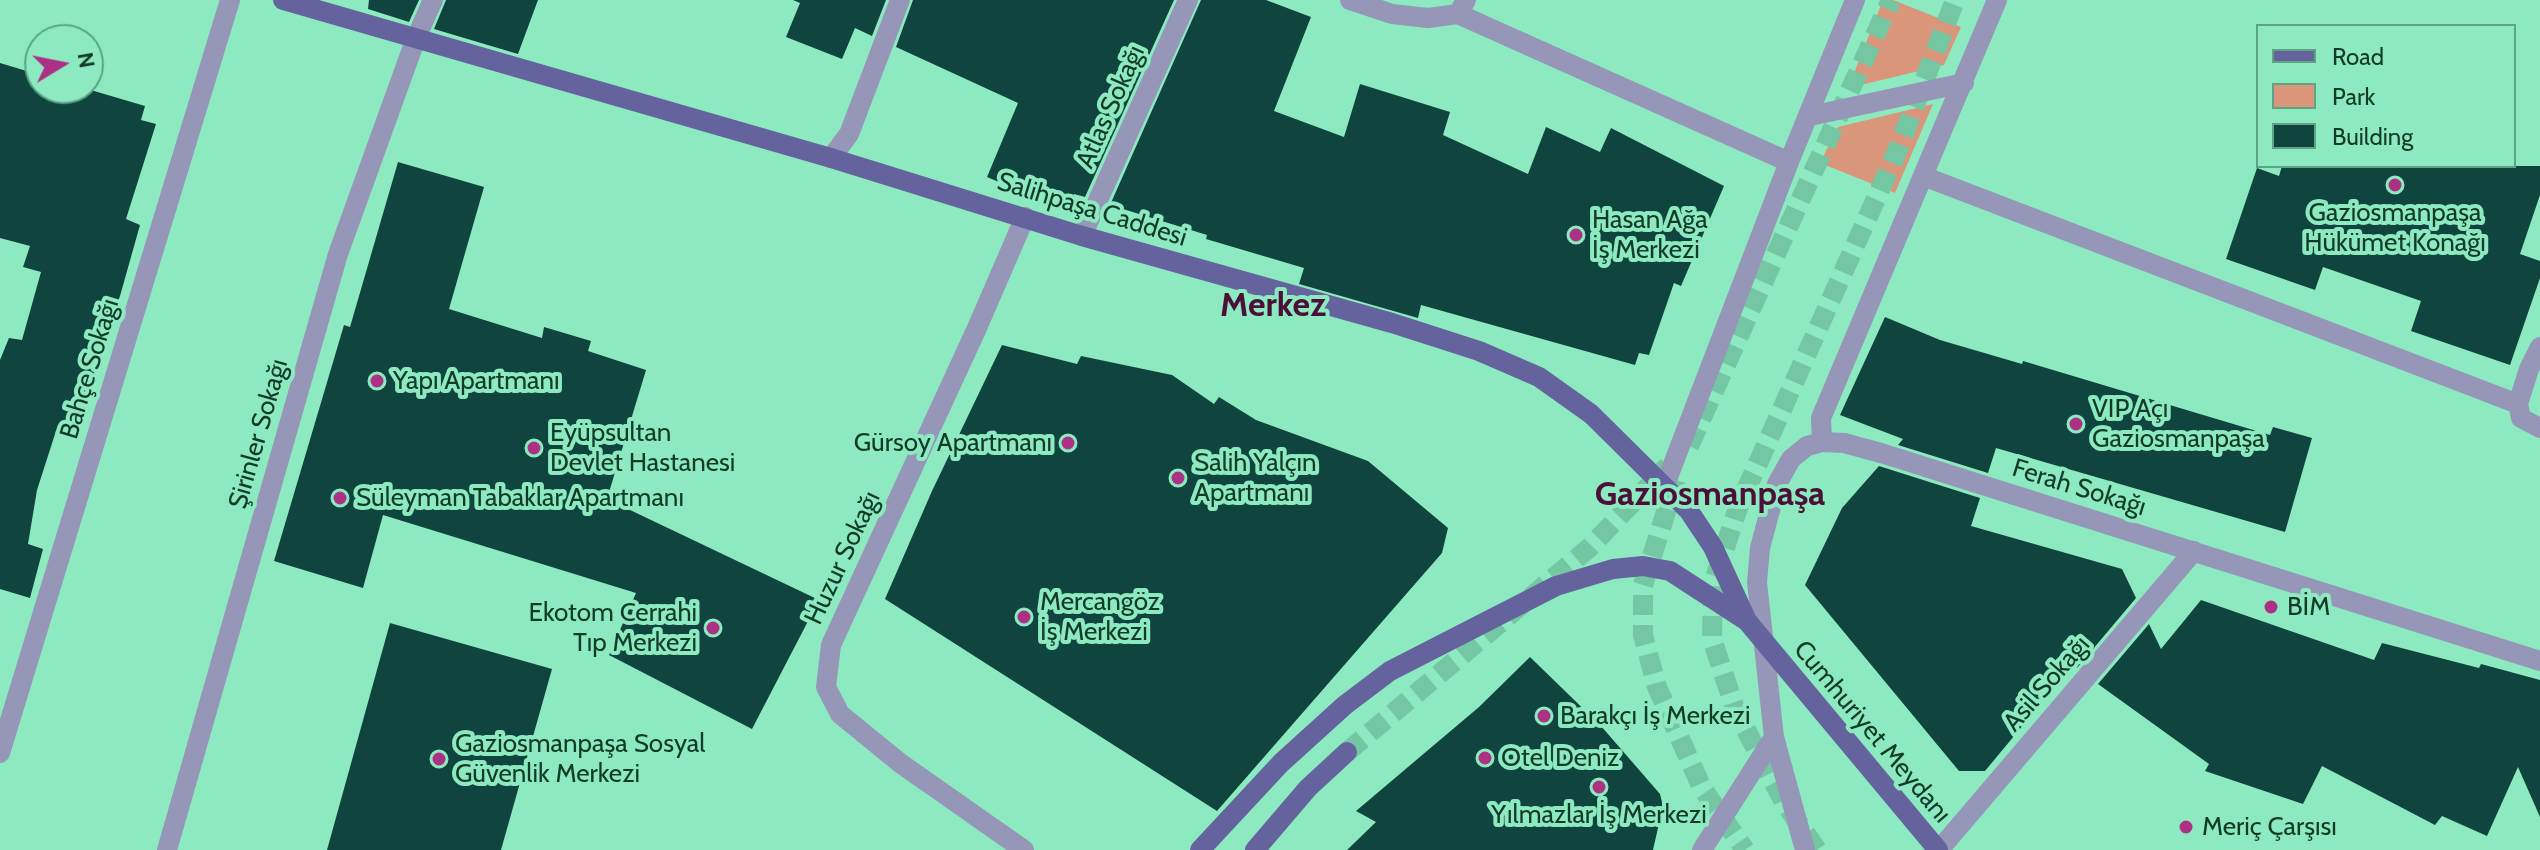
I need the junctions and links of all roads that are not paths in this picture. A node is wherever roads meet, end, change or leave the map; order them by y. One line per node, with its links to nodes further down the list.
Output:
1 (230, 0): 29 (street, Bahçe Sokağı)
2 (283, 0): 10 (main road, Salihpaşa Caddesi)
3 (433, 0): 10 (street, Şirinler Sokağı)
4 (900, 0): 13 (street)
5 (1188, 0): 17 (street, Atlas Sokağı)
6 (1350, 0): 9 (street)
7 (1855, 0): 12 (street)
8 (1997, 0): 11 (street)
9 (1462, 7): 14 (street)
10 (416, 38): 13 (main road, Salihpaşa Caddesi); 30 (street, Şirinler Sokağı)
11 (1964, 83): 12 (street); 15 (street)
12 (1810, 116): 14 (street)
13 (831, 158): 16 (main road, Salihpaşa Caddesi)
14 (1789, 162): 22 (street)
15 (1923, 176): 19 (street); 21 (street)
16 (1025, 217): 17 (main road, Salihpaşa Caddesi); 31 (street, Huzur Sokağı)
17 (1082, 236): 22 (main road, Salihpaşa Caddesi)
18 (2540, 347): 19 (street)
19 (2518, 404): 20 (street)
20 (2540, 428)
21 (1822, 442): 23 (street, Ferah Sokağı); 25 (street)
22 (1665, 485): 24 (main road, Salihpaşa Caddesi)
23 (2194, 551): 26 (street, Ferah Sokağı); 36 (street, Asil Sokağı)
24 (1747, 621): 25 (main road, Salihpaşa Caddesi); 32 (main road)
25 (1766, 647): 27 (street); 36 (main road, Cumhuriyet Meydanı)
26 (2540, 661)
27 (1774, 737): 34 (street); 35 (street)
28 (1347, 752): 33 (main road)
29 (0, 753)
30 (167, 850)
31 (1024, 850)
32 (1200, 850)
33 (1255, 850)
34 (1702, 850)
35 (1805, 850)
36 (1938, 850)

